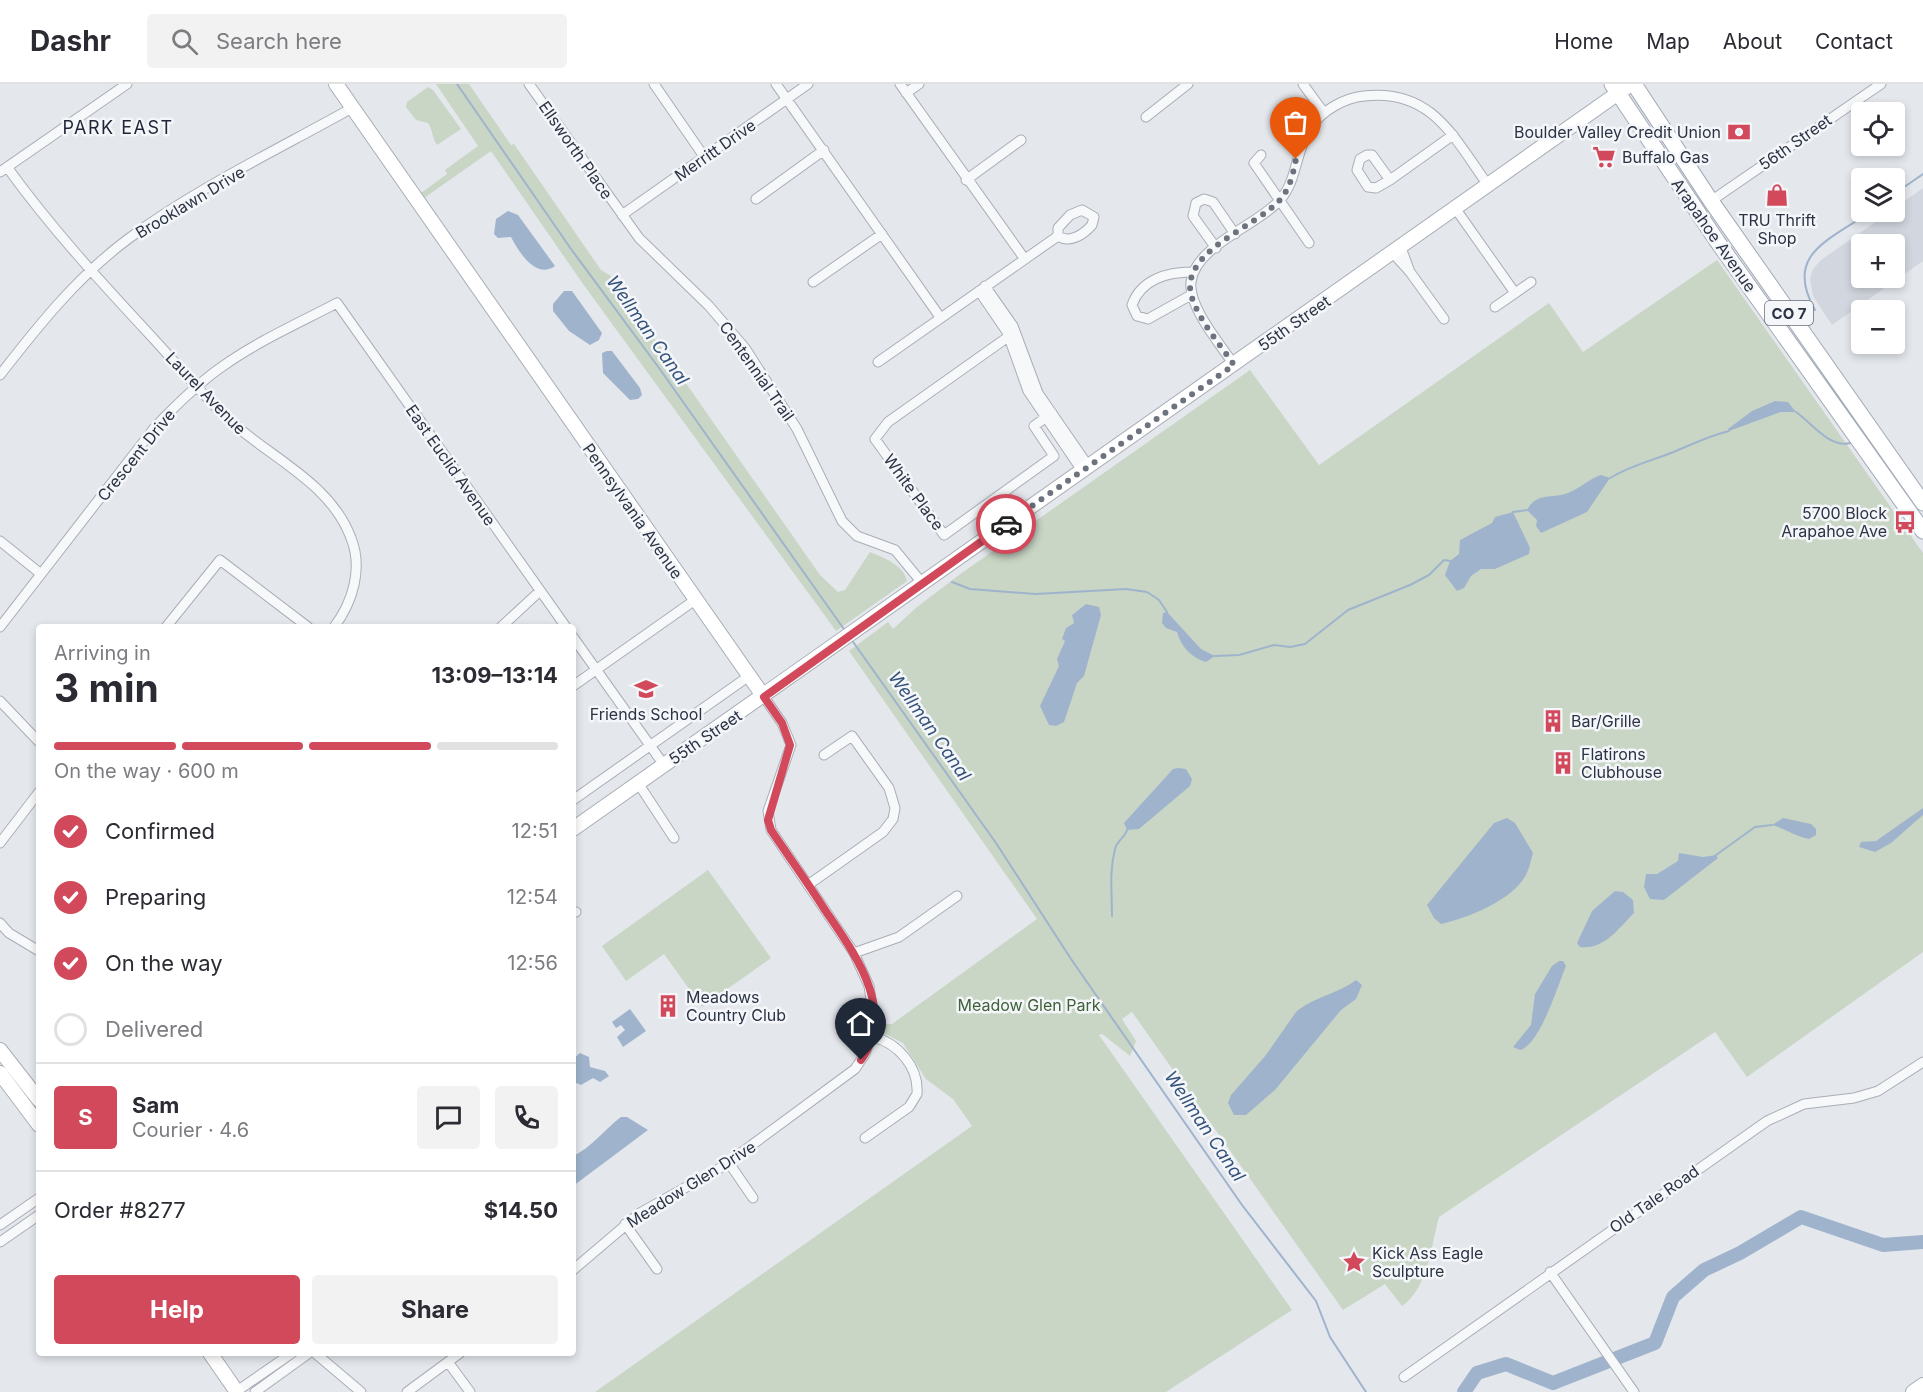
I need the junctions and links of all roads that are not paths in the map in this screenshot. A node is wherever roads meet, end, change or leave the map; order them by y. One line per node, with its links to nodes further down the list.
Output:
1 (126, 84): 23 (street)
2 (336, 84): 15 (main road, Pennsylvania Avenue)
3 (529, 84): 31 (street, Ellsworth Place)
4 (654, 84): 22 (street)
5 (776, 84): 14 (street)
6 (808, 84): 14 (street, Merritt Drive)
7 (900, 84): 13 (street)
8 (920, 84): 13 (street)
9 (1188, 84): 17 (street)
10 (1302, 84): 16 (street)
11 (1881, 84): 29 (street, 56th Street)
12 (1624, 86): 26 (main road, 55th Street); 29 (main road, Arapahoe Avenue / CO 7); 58 (main road, Arapahoe Avenue / CO 7)
13 (906, 93): 24 (street)
14 (787, 99): 20 (street); 22 (street, Merritt Drive)
15 (352, 108): 39 (street, Brooklawn Drive); 63 (main road, Pennsylvania Avenue)
16 (1324, 113): 18 (street); 28 (street)
17 (1146, 117)
18 (1453, 135): 25 (street); 26 (street)
19 (1021, 140): 24 (street)
20 (824, 150): 27 (street); 32 (street)
21 (1261, 155): 28 (street)
22 (705, 158): 31 (street, Merritt Drive)
23 (4, 169): 39 (street, Laurel Avenue)
24 (966, 180): 38 (street)
25 (1390, 180)
26 (1488, 185): 30 (main road, 55th Street)
27 (756, 199)
28 (1279, 201): 33 (street); 35 (street)
29 (1711, 201): 57 (main road, Arapahoe Avenue / CO 7)
30 (1455, 208): 37 (main road, 55th Street); 44 (street)
31 (622, 215): 61 (street, Centennial Trail)
32 (882, 234): 41 (street); 48 (street)
33 (1235, 234): 36 (street); 36 (street)
34 (1058, 236): 38 (street)
35 (1309, 243)
36 (1216, 248): 40 (street)
37 (1395, 249): 49 (street); 52 (main road, 55th Street)
38 (1024, 258): 43 (street)
39 (91, 271): 53 (street, Brooklawn Drive); 54 (street, Laurel Avenue)
40 (1192, 272): 45 (street); 45 (street)
41 (813, 282)
42 (1531, 282): 44 (street)
43 (982, 288): 48 (street); 50 (street)
44 (1515, 293): 47 (street)
45 (1191, 295): 52 (street)
46 (337, 303): 54 (street, Crescent Drive); 62 (street, East Euclid Avenue)
47 (1495, 307)
48 (940, 317): 51 (street)
49 (1444, 319)
50 (1012, 334): 55 (street); 55 (street, White Place)
51 (878, 362)
52 (1234, 365): 56 (main road, 55th Street)
53 (0, 375)
54 (197, 386): 60 (street, Crescent Drive); 66 (street, Laurel Avenue)
55 (1048, 416): 56 (street)
56 (1086, 470): 61 (main road, 55th Street)
57 (1923, 504)
58 (1923, 531)
59 (0, 541): 60 (street)
60 (41, 573): 69 (street, Crescent Drive)
61 (923, 584): 74 (main road, 55th Street)
62 (540, 591): 67 (street); 68 (street, East Euclid Avenue)
63 (695, 600): 71 (street); 72 (main road, Pennsylvania Avenue)
64 (168, 624): 65 (street)
65 (305, 624)
66 (336, 624)
67 (504, 624)
68 (564, 624)
69 (0, 627)
70 (576, 641): 71 (street)
71 (597, 669): 73 (street); 77 (street)
72 (749, 676): 74 (main road, Pennsylvania Avenue); 77 (street)
73 (576, 684)
74 (764, 697): 79 (main road, 55th Street); 86 (street, Pennsylvania Avenue)
75 (0, 701): 76 (street)
76 (36, 739)
77 (650, 746): 79 (street); 82 (street)
78 (824, 755): 86 (street)
79 (664, 765): 80 (main road, 55th Street)
80 (638, 783): 83 (main road, 55th Street); 84 (street)
81 (36, 796): 85 (street)
82 (576, 798)
83 (576, 827)
84 (674, 838)
85 (0, 843)
86 (808, 885): 90 (street, Pennsylvania Avenue)
87 (957, 896): 90 (street)
88 (0, 922): 89 (street)
89 (36, 949)
90 (854, 953): 91 (street)
91 (873, 1036): 97 (street); 98 (street, Meadow Glen Drive)
92 (0, 1050): 95 (main road)
93 (1923, 1062): 107 (street, Old Tale Road)
94 (0, 1073): 96 (main road)
95 (36, 1096)
96 (36, 1121)
97 (865, 1138)
98 (729, 1163): 99 (street); 102 (street, Meadow Glen Drive)
99 (753, 1198)
100 (36, 1200): 103 (street)
101 (36, 1217): 104 (street)
102 (625, 1224): 105 (street, Meadow Glen Drive); 106 (street)
103 (0, 1225)
104 (0, 1242)
105 (576, 1267)
106 (657, 1269)
107 (1550, 1272): 114 (street, Old Tale Road); 121 (street)
108 (212, 1356): 116 (main road)
109 (288, 1356): 116 (street)
110 (305, 1356): 117 (street)
111 (319, 1356): 118 (street)
112 (456, 1356): 113 (street)
113 (448, 1362): 119 (street); 120 (street)
114 (1404, 1377)
115 (1923, 1385): 122 (main road)
116 (237, 1392)
117 (255, 1392)
118 (361, 1392)
119 (406, 1392)
120 (470, 1392)
121 (1634, 1392)
122 (1913, 1392)

